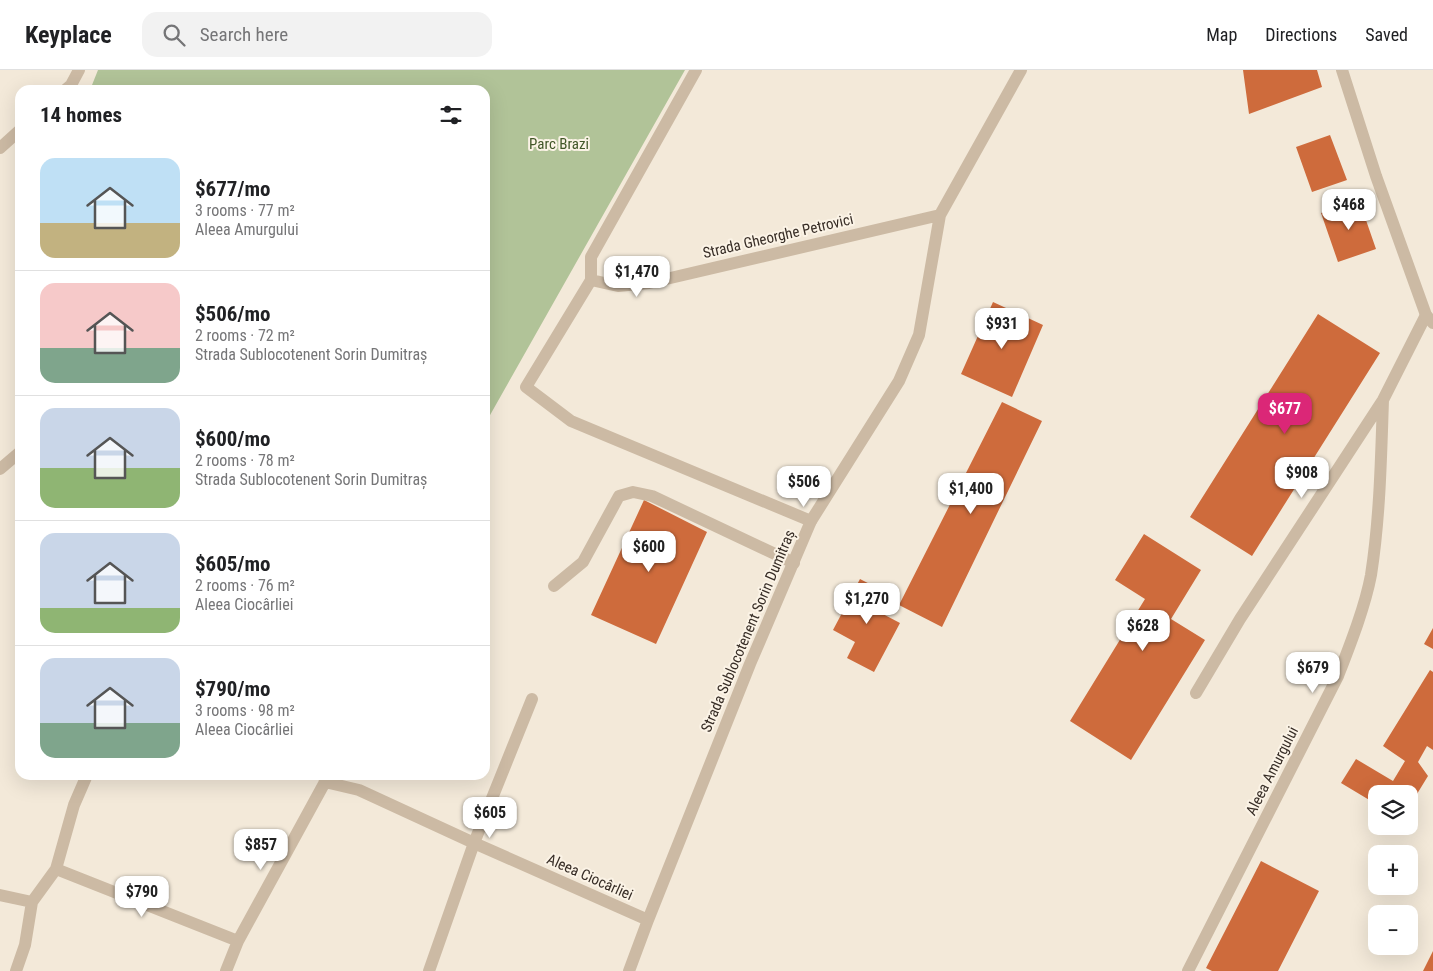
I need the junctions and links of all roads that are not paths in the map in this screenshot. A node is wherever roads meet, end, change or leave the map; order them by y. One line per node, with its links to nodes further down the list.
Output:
1 (79, 70): 5 (street)
2 (696, 70): 9 (street)
3 (1021, 70): 8 (street, Strada Sublocotenent Sorin Dumitraș)
4 (1342, 70): 10 (street)
5 (71, 85)
6 (15, 134): 7 (street)
7 (0, 148)
8 (940, 215): 9 (street, Strada Gheorghe Petrovici); 14 (street, Strada Sublocotenent Sorin Dumitraș)
9 (591, 280): 14 (street)
10 (1429, 319): 11 (street, Aleea Amurgului)
11 (1382, 400): 17 (street, Aleea Amurgului); 32 (street, Aleea Amurgului)
12 (15, 456): 13 (street)
13 (0, 469)
14 (811, 521): 15 (street, Strada Sublocotenent Sorin Dumitraș)
15 (794, 563): 16 (street); 26 (street, Strada Sublocotenent Sorin Dumitraș)
16 (554, 586)
17 (1196, 692)
18 (532, 699): 22 (street)
19 (85, 780): 23 (street)
20 (324, 780): 27 (street, Aleea Ciocârliei)
21 (328, 780): 22 (street, Aleea Ciocârliei)
22 (474, 843): 26 (street, Aleea Ciocârliei); 30 (street)
23 (56, 869): 25 (street); 27 (street)
24 (0, 894): 25 (street)
25 (32, 902): 28 (street)
26 (648, 920): 31 (street, Strada Sublocotenent Sorin Dumitraș)
27 (238, 941): 29 (street, Aleea Ciocârliei)
28 (16, 971)
29 (226, 971)
30 (430, 971)
31 (630, 971)
32 (1188, 971)

